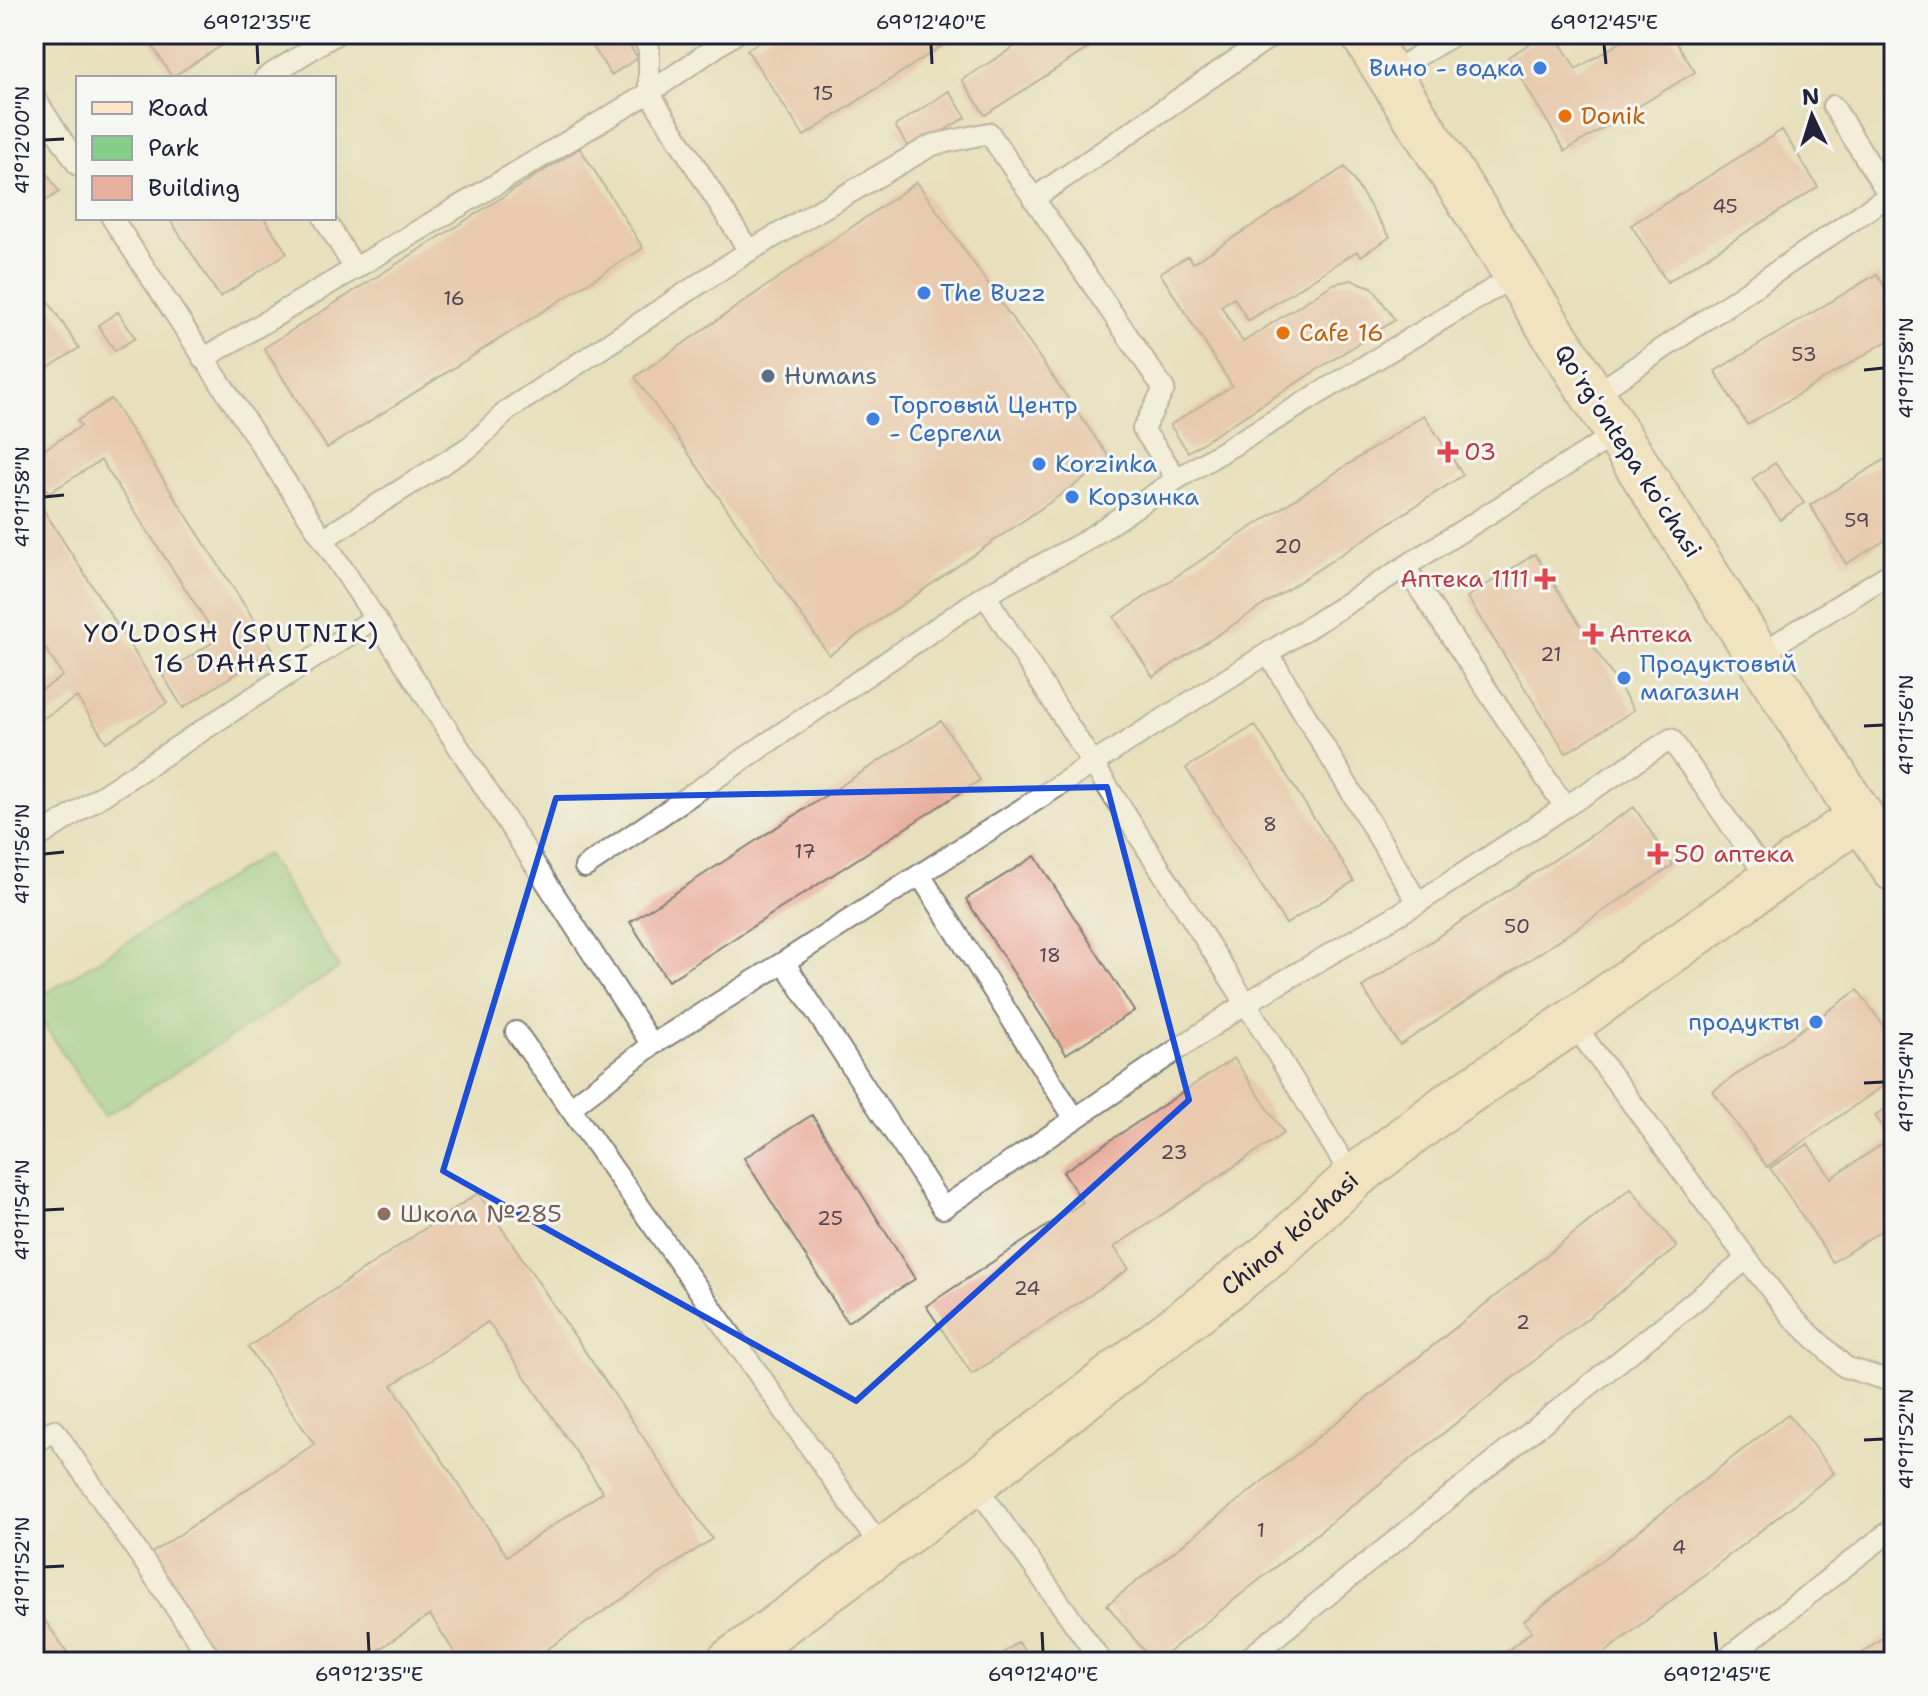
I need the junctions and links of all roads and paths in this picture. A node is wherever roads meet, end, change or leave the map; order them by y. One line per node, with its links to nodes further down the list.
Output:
1 (336, 34): 8 (lane)
2 (640, 34): 9 (lane)
3 (735, 34): 9 (lane)
4 (1274, 34): 14 (lane)
5 (1363, 34): 7 (street, Qoʻrgʻontepa koʻchasi)
6 (1455, 34): 7 (lane)
7 (1388, 74): 19 (street, Qoʻrgʻontepa koʻchasi)
8 (268, 76)
9 (649, 93): 17 (lane); 18 (lane)
10 (34, 97): 12 (lane)
11 (1833, 106): 13 (lane)
12 (76, 162)
13 (1892, 194): 21 (lane)
14 (1033, 199): 17 (lane); 23 (lane)
15 (113, 220): 20 (lane)
16 (325, 220): 18 (lane)
17 (749, 251): 24 (lane)
18 (355, 269): 20 (lane)
19 (1516, 275): 21 (street, Qoʻrgʻontepa koʻchasi); 23 (lane)
20 (203, 359): 24 (lane)
21 (1593, 396): 22 (street, Qoʻrgʻontepa koʻchasi)
22 (1617, 433): 25 (lane); 30 (street, Qoʻrgʻontepa koʻchasi)
23 (1177, 479): 27 (lane)
24 (323, 539): 28 (lane)
25 (1405, 567): 29 (lane); 32 (lane)
26 (1894, 571): 30 (lane)
27 (985, 595): 31 (lane); 36 (lane)
28 (375, 618): 34 (lane); 44 (lane)
29 (1268, 653): 31 (lane); 39 (lane)
30 (1758, 655): 33 (street, Qoʻrgʻontepa koʻchasi)
31 (1092, 764): 37 (lane); 41 (lane)
32 (1565, 807): 38 (lane); 39 (lane)
33 (1861, 816): 35 (street, Qoʻrgʻontepa koʻchasi); 38 (street, Chinor ko'chasi)
34 (34, 840)
35 (1893, 866)
36 (585, 867)
37 (920, 875): 40 (lane); 46 (lane)
38 (1770, 881): 42 (street, Chinor ko'chasi)
39 (1418, 903): 41 (lane)
40 (784, 962): 44 (lane); 46 (lane)
41 (1246, 1003): 46 (lane); 47 (lane)
42 (1572, 1022): 47 (street, Chinor ko'chasi); 48 (lane)
43 (516, 1032): 45 (lane)
44 (652, 1045): 45 (lane)
45 (570, 1108): 53 (lane)
46 (1075, 1119)
47 (1353, 1178): 51 (street, Chinor ko'chasi)
48 (1747, 1259): 49 (lane); 57 (lane)
49 (1894, 1382)
50 (34, 1443): 54 (lane)
51 (974, 1483): 53 (street, Chinor ko'chasi); 56 (lane)
52 (1894, 1528): 58 (lane)
53 (883, 1550): 55 (street, Chinor ko'chasi)
54 (213, 1662)
55 (729, 1662)
56 (1102, 1662)
57 (1244, 1662)
58 (1722, 1662)

